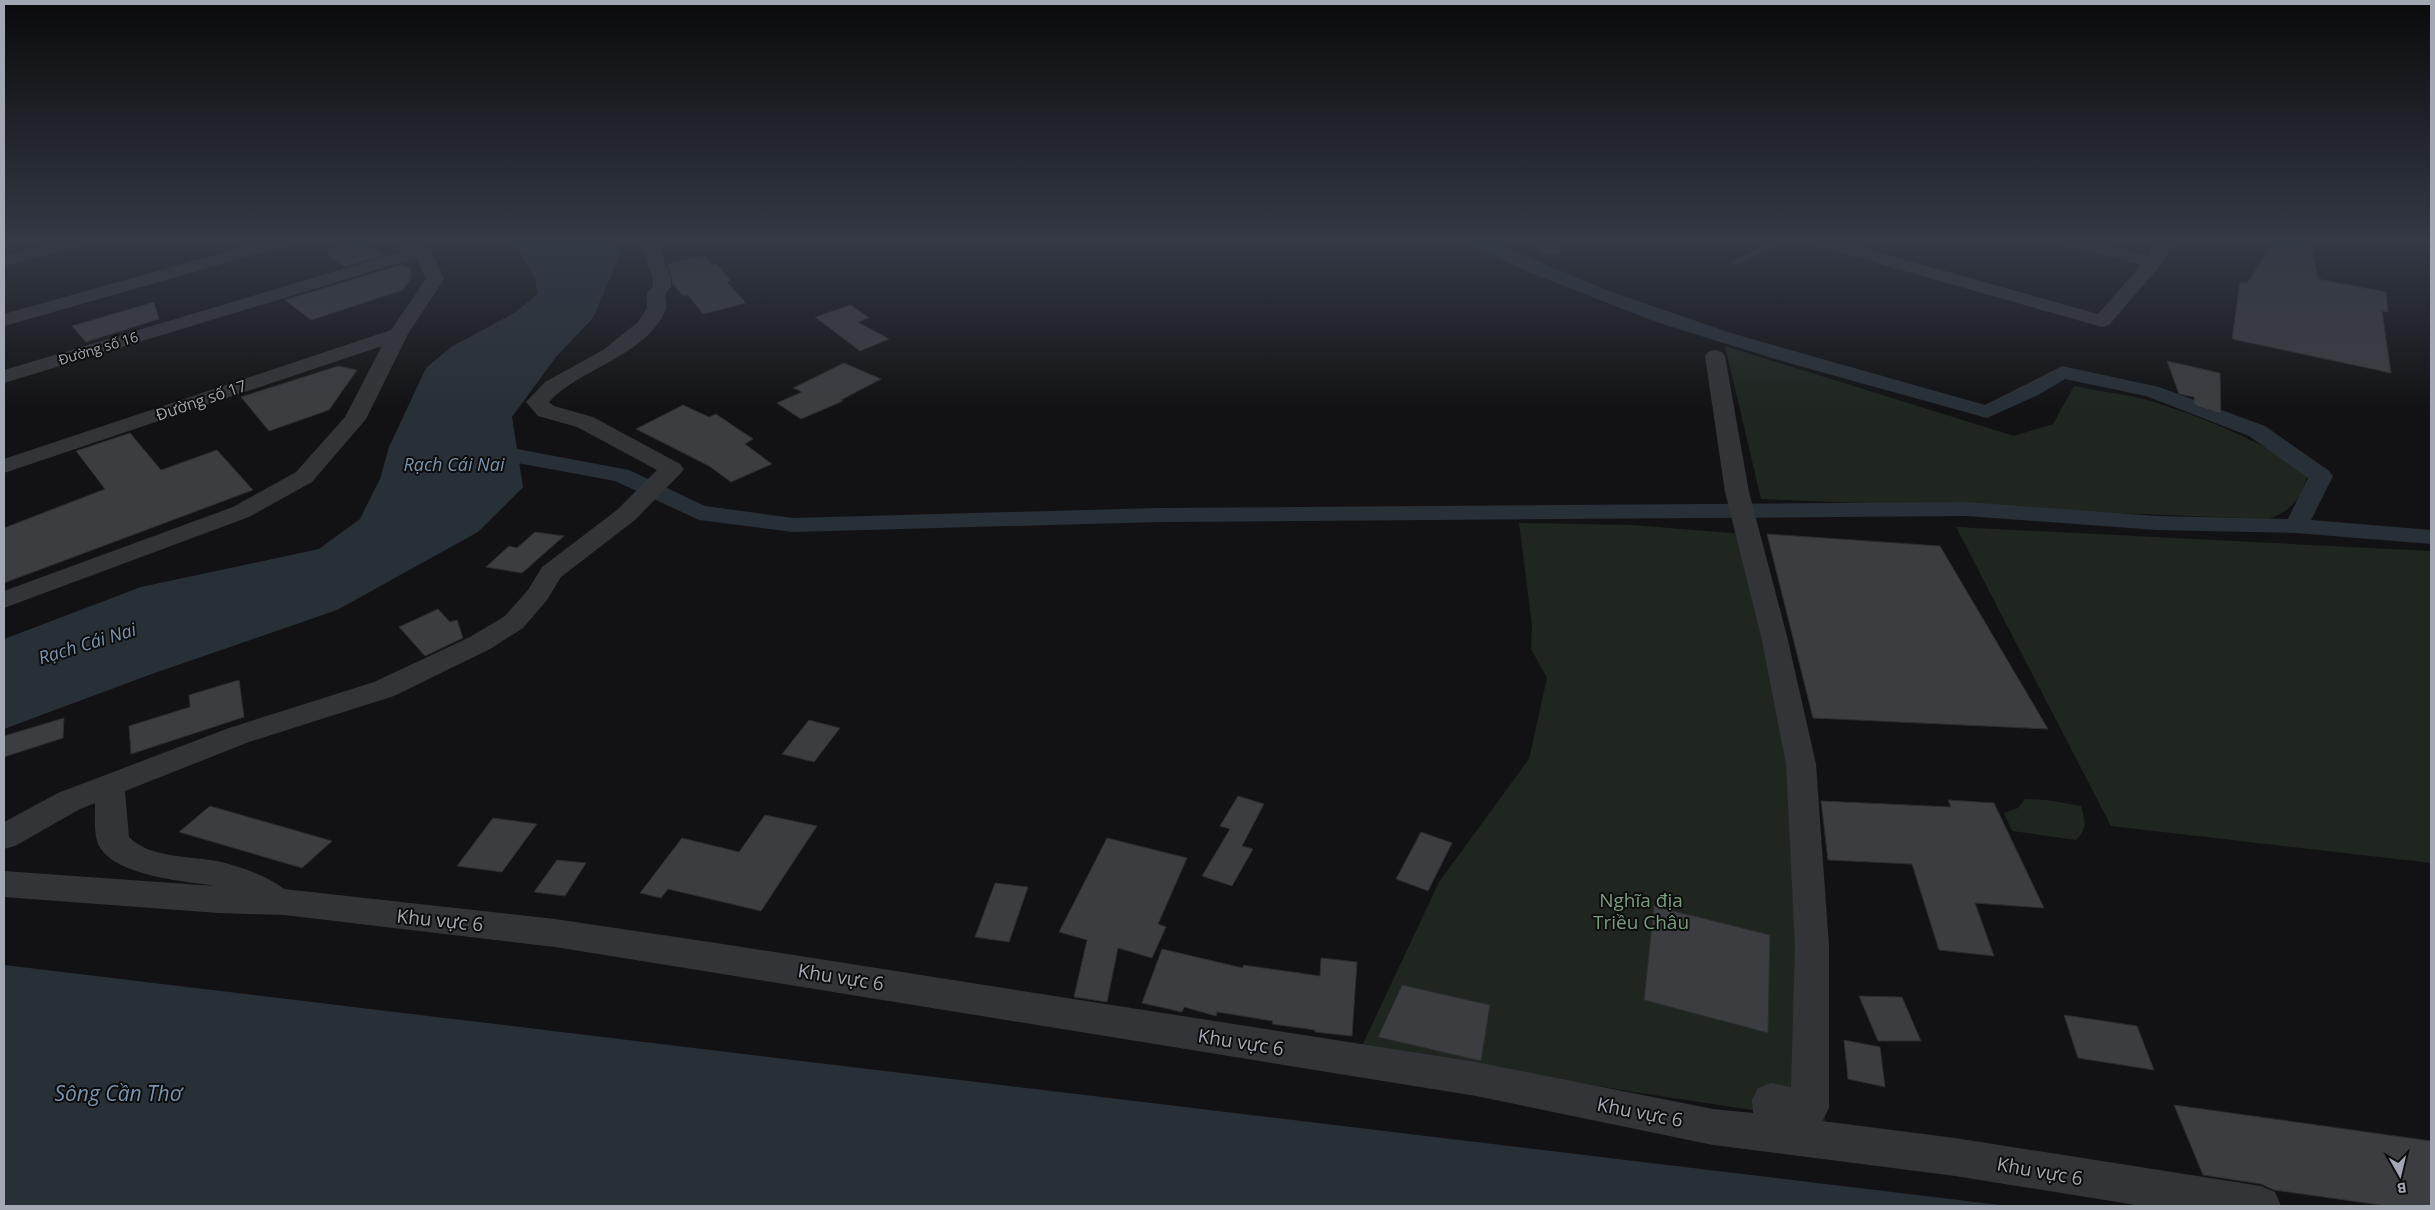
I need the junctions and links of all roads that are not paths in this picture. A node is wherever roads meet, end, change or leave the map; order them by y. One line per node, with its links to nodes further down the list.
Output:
1 (84, 297): 7 (street)
2 (252, 297): 10 (street, Đường số 16)
3 (423, 297): 8 (street)
4 (656, 297): 13 (street)
5 (2019, 297): 6 (street)
6 (2123, 297)
7 (4, 320)
8 (398, 334): 11 (street, Đường số 17); 12 (street)
9 (1715, 356): 17 (street)
10 (4, 377)
11 (4, 466)
12 (4, 600)
13 (109, 786): 14 (street); 16 (street)
14 (4, 837)
15 (4, 884): 16 (street, Khu vực 6)
16 (284, 902): 17 (street, Khu vực 6)
17 (1773, 1133): 18 (street, Khu vực 6)
18 (2261, 1206)

